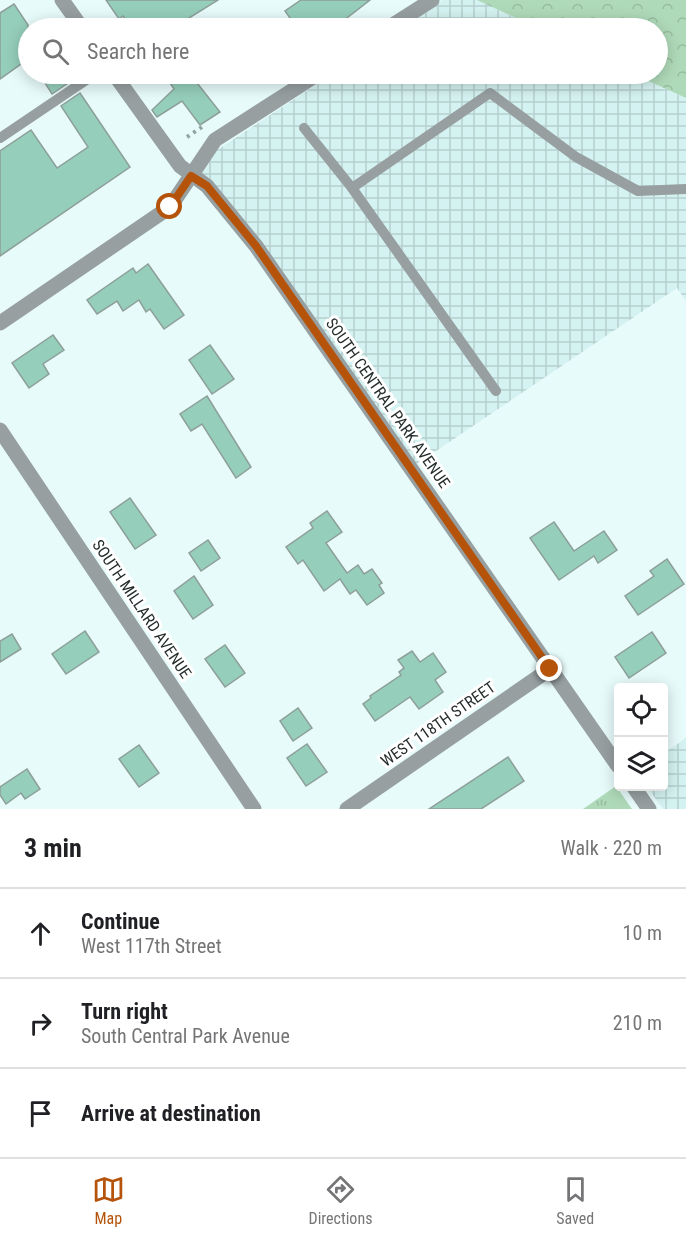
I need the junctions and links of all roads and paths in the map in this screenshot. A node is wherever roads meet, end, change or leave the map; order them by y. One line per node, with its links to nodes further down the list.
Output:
1 (62, 0): 3 (street)
2 (432, 0): 4 (street)
3 (75, 18)
4 (404, 18)
5 (80, 84): 9 (lane)
6 (121, 84): 10 (street, SOUTH CENTRAL PARK AVENUE)
7 (302, 84): 10 (street)
8 (304, 128): 11 (lane)
9 (0, 138)
10 (191, 176): 13 (street); 16 (street, SOUTH CENTRAL PARK AVENUE)
11 (352, 188): 12 (lane); 14 (lane)
12 (686, 189)
13 (0, 323)
14 (496, 391)
15 (0, 430): 19 (street, SOUTH MILLARD AVENUE)
16 (550, 669): 17 (street, SOUTH CENTRAL PARK AVENUE); 20 (street, WEST 118TH STREET)
17 (614, 760)
18 (636, 791): 21 (street)
19 (254, 809)
20 (347, 809)
21 (649, 809)

